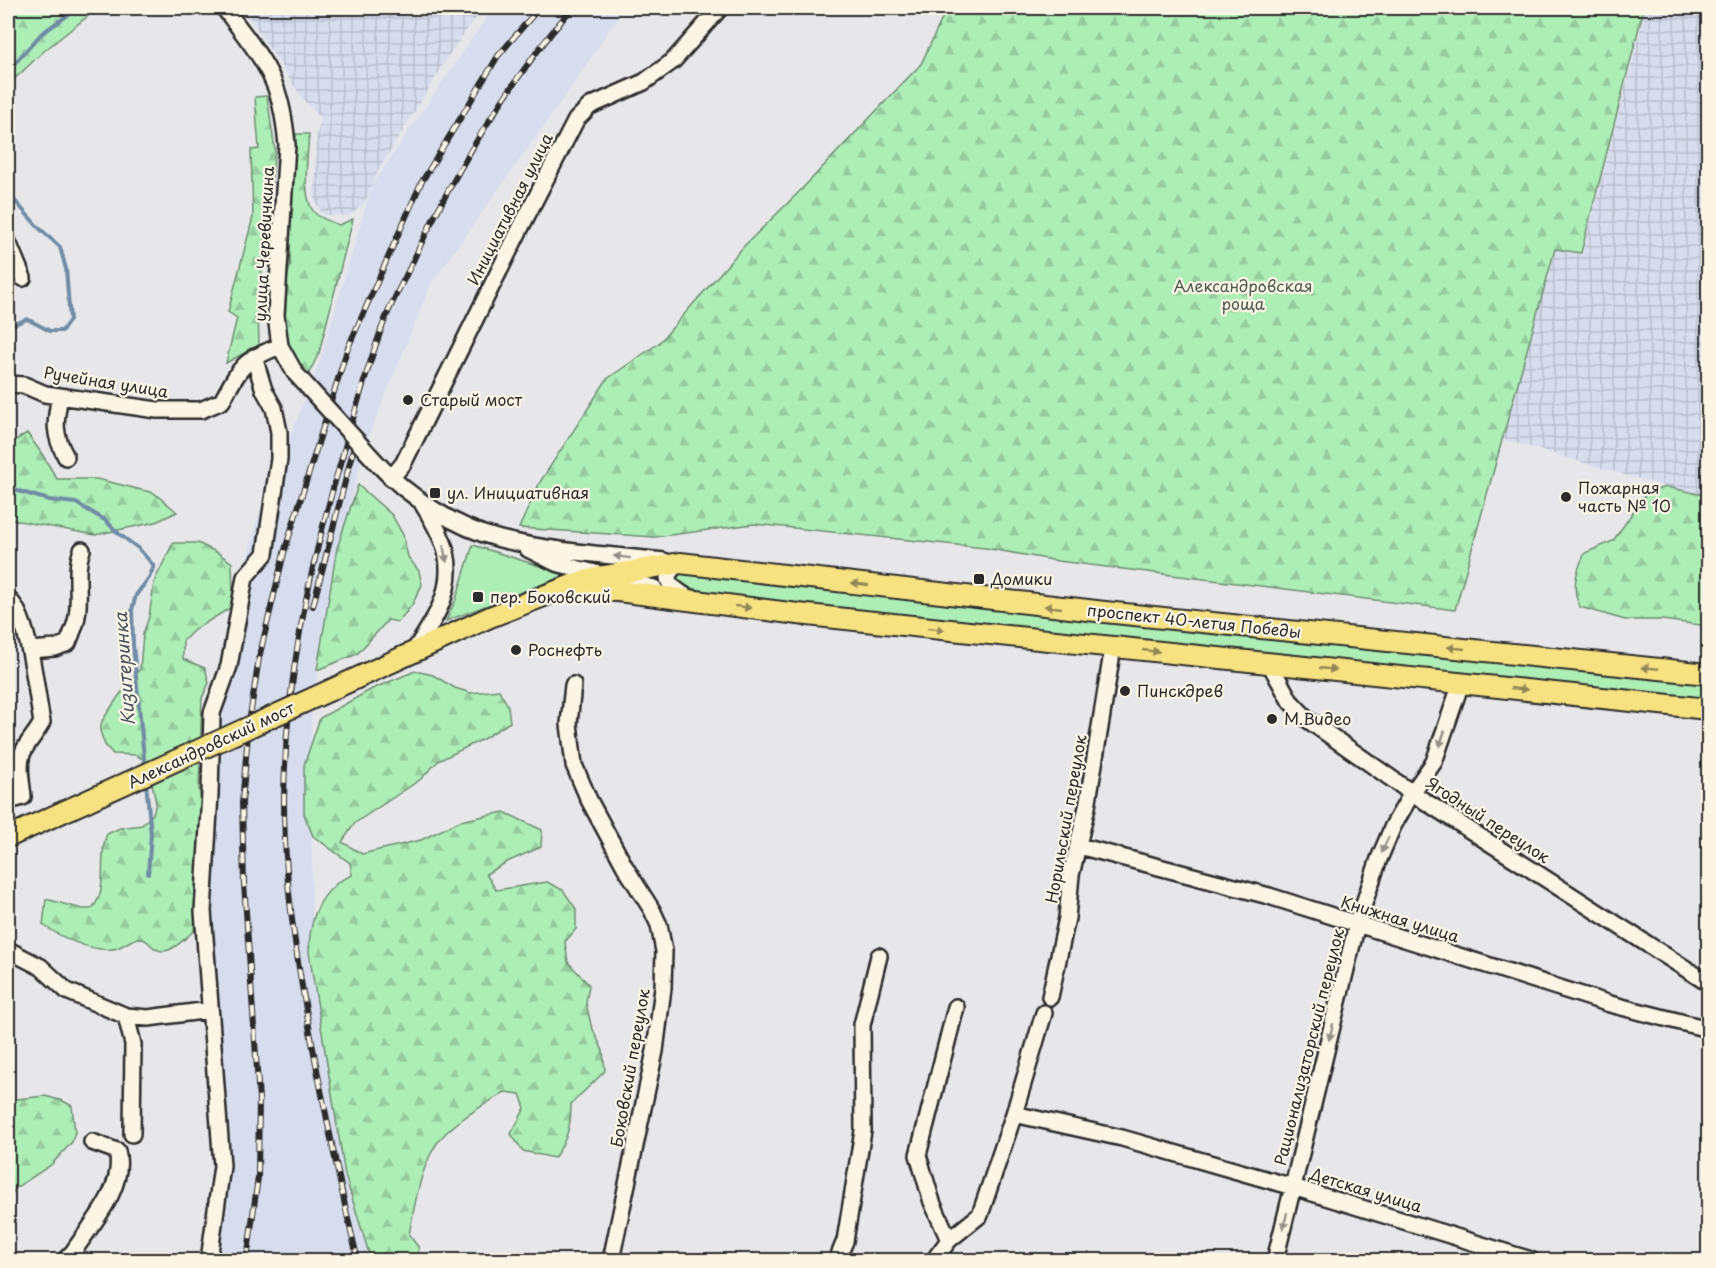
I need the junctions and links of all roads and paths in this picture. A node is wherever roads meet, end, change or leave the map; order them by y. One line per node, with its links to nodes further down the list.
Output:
1 (224, 8): 5 (street, улица Черевичкина)
2 (720, 8): 11 (street, Инициативная улица)
3 (8, 242): 4 (street)
4 (23, 278)
5 (280, 346): 6 (street, Ручейная улица); 10 (street, улица Черевичкина, bridge)
6 (254, 357): 8 (street, Ручейная улица); 38 (street)
7 (8, 384): 8 (street, Ручейная улица)
8 (60, 396): 9 (street)
9 (66, 457)
10 (377, 463): 11 (street, проспект 40-летия Победы)
11 (391, 478): 12 (street, проспект 40-летия Победы)
12 (421, 501): 13 (street, проспект 40-летия Победы); 22 (street, one-way to 22)
13 (515, 542): 15 (street, проспект 40-летия Победы, one-way to 13); 16 (street, проспект 40-летия Победы)
14 (82, 550): 21 (street)
15 (680, 563): 16 (main road, проспект 40-летия Победы); 18 (street); 24 (main road, проспект 40-летия Победы, one-way to 15)
16 (604, 576): 17 (main road, проспект 40-летия Победы); 18 (street, проспект 40-летия Победы)
17 (559, 590): 18 (main road, проспект 40-летия Победы); 22 (main road, Александровский мост)
18 (695, 599): 20 (main road, проспект 40-летия Победы, one-way to 20)
19 (8, 600): 21 (street)
20 (1113, 647): 23 (main road, проспект 40-летия Победы, one-way to 23); 31 (street, Норильский переулок)
21 (31, 650): 29 (street)
22 (414, 651): 30 (main road, Александровский мост, bridge)
23 (1270, 664): 25 (main road, проспект 40-летия Победы, one-way to 25); 28 (street, Ягодный переулок)
24 (1708, 674)
25 (1461, 683): 27 (main road, проспект 40-летия Победы, one-way to 27); 28 (street, Рационализаторский переулок, one-way to 28)
26 (573, 685): 49 (street, Боковский переулок)
27 (1708, 709)
28 (1412, 793): 32 (street, Рационализаторский переулок, one-way to 32); 35 (street, Ягодный переулок)
29 (8, 801)
30 (8, 837)
31 (1079, 846): 32 (street, Книжная улица); 36 (street, Норильский переулок)
32 (1357, 924): 41 (street, Книжная улица); 45 (street, Рационализаторский переулок, one-way to 45)
33 (8, 950): 40 (street)
34 (879, 956): 50 (street)
35 (1708, 983)
36 (1050, 997)
37 (956, 1007): 46 (street)
38 (210, 1010): 40 (street); 48 (street)
39 (1044, 1013): 42 (street)
40 (126, 1016): 43 (street)
41 (1708, 1029)
42 (1014, 1114): 45 (street, Детская улица); 46 (street)
43 (132, 1134)
44 (92, 1142): 47 (street)
45 (1293, 1187): 52 (street, Рационализаторский переулок, one-way to 52); 53 (street, Детская улица)
46 (949, 1240): 51 (street)
47 (65, 1260)
48 (209, 1260)
49 (611, 1260)
50 (837, 1260)
51 (934, 1260)
52 (1275, 1260)
53 (1531, 1260)

